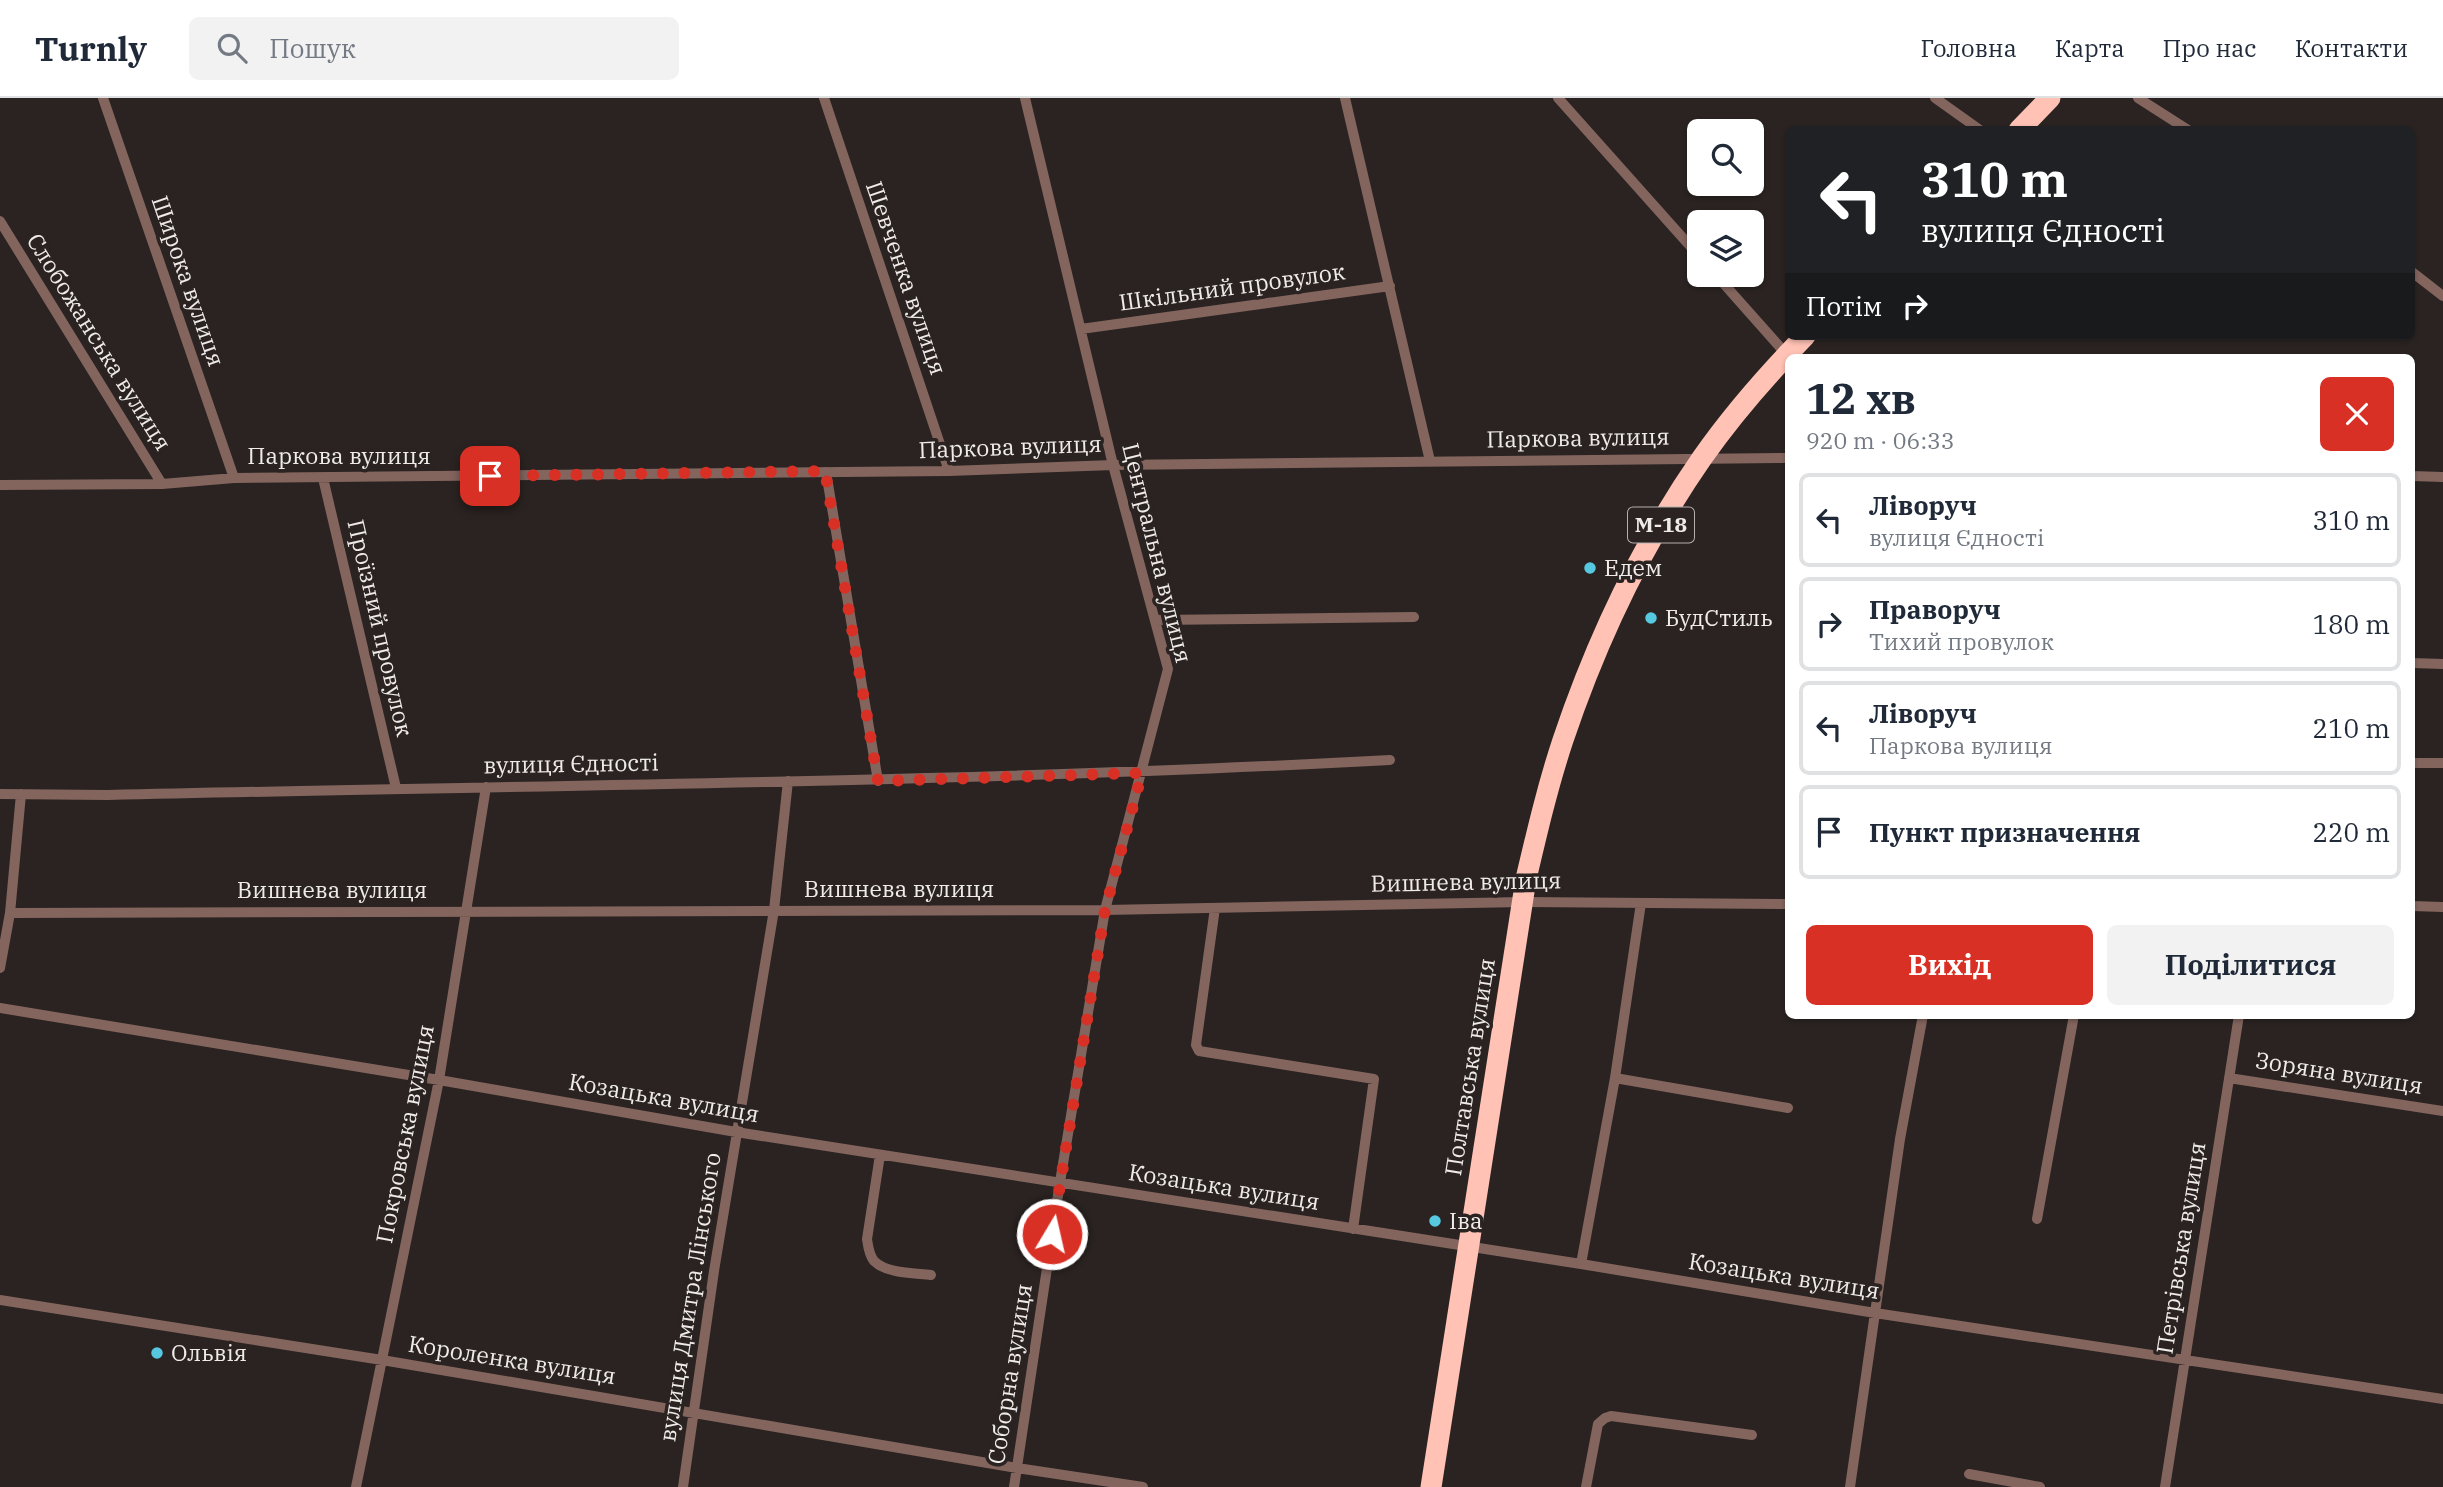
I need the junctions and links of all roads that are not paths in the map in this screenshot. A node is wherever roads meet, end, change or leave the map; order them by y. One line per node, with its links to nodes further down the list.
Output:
1 (103, 98): 31 (street, Широка вулиця)
2 (824, 98): 28 (street, Шевченка вулиця)
3 (1025, 98): 18 (street, Центральна вулиця)
4 (1345, 98): 15 (street)
5 (1558, 98): 13 (street)
6 (1935, 98): 9 (street)
7 (2050, 98): 10 (highway)
8 (2138, 98): 11 (street)
9 (1974, 126)
10 (2023, 126)
11 (2182, 126)
12 (0, 221): 33 (street, Слобожанська вулиця)
13 (1687, 243)
14 (2415, 274): 17 (street)
15 (1390, 286): 18 (street, Шкільний провулок); 25 (street)
16 (1727, 287): 20 (street)
17 (2443, 296)
18 (1081, 329): 26 (street, Центральна вулиця)
19 (1800, 340): 21 (highway, М-18)
20 (1786, 354)
21 (1788, 354)
22 (1785, 357): 23 (highway, М-18)
23 (1702, 457): 24 (street, Паркова вулиця); 25 (street, Паркова вулиця); 49 (highway, Полтавська вулиця / М-18)
24 (1785, 458)
25 (1430, 461): 26 (street, Паркова вулиця)
26 (1113, 465): 28 (street, Паркова вулиця); 36 (street, Центральна вулиця)
27 (825, 471): 28 (street, Паркова вулиця); 32 (street, Паркова вулиця); 44 (street)
28 (949, 471)
29 (2415, 476): 30 (street)
30 (2443, 477)
31 (233, 478): 32 (street, Паркова вулиця); 33 (street, Паркова вулиця)
32 (323, 478): 46 (street, Проїзний провулок)
33 (162, 484): 34 (street, Паркова вулиця)
34 (0, 485)
35 (1414, 617): 36 (street)
36 (1154, 620): 42 (street, Центральна вулиця)
37 (2415, 663): 38 (street)
38 (2443, 664)
39 (1390, 760): 42 (street, вулиця Єдності)
40 (2415, 763): 41 (street)
41 (2443, 763)
42 (1142, 773): 44 (street, вулиця Єдності); 57 (street, Соборна вулиця)
43 (788, 781): 44 (street, вулиця Єдності); 45 (street, вулиця Єдності); 56 (street, вулиця Дмитра Лінського)
44 (878, 781)
45 (486, 787): 46 (street, вулиця Єдності); 55 (street, Покровська вулиця)
46 (396, 789): 48 (street, вулиця Єдності)
47 (0, 794): 48 (street, вулиця Єдності)
48 (21, 794): 58 (street)
49 (1523, 902): 50 (street, Вишнева вулиця); 54 (street, Вишнева вулиця); 74 (highway, Полтавська вулиця / М-18)
50 (1641, 903): 51 (street, Вишнева вулиця); 64 (street)
51 (1785, 904)
52 (2415, 906): 53 (street)
53 (2443, 907)
54 (1214, 908): 57 (street, Вишнева вулиця); 73 (street)
55 (467, 910): 56 (street, Вишнева вулиця); 58 (street, Вишнева вулиця); 66 (street, Покровська вулиця)
56 (774, 910): 57 (street, Вишнева вулиця); 69 (street, вулиця Дмитра Лінського)
57 (1105, 910): 71 (street, Соборна вулиця)
58 (10, 913): 59 (street)
59 (0, 968)
60 (0, 1008): 66 (street, Козацька вулиця)
61 (1922, 1019): 78 (street)
62 (2073, 1019): 72 (street)
63 (2238, 1019): 65 (street, Петрівська вулиця)
64 (1615, 1078): 67 (street); 75 (street)
65 (2229, 1078): 68 (street, Зоряна вулиця); 79 (street, Петрівська вулиця)
66 (439, 1080): 69 (street, Козацька вулиця); 80 (street, Покровська вулиця)
67 (1788, 1108)
68 (2443, 1111)
69 (736, 1132): 70 (street, Козацька вулиця); 82 (street, вулиця Дмитра Лінського)
70 (880, 1154): 71 (street, Козацька вулиця); 76 (street)
71 (1060, 1182): 73 (street, Козацька вулиця); 84 (street, Соборна вулиця)
72 (2037, 1219)
73 (1353, 1229): 74 (street, Козацька вулиця)
74 (1467, 1247): 75 (street, Козацька вулиця); 90 (highway, Полтавська вулиця / М-18)
75 (1581, 1264): 78 (street, Козацька вулиця)
76 (931, 1275)
77 (0, 1300): 80 (street, Короленка вулиця)
78 (1875, 1312): 79 (street, Козацька вулиця); 92 (street)
79 (2185, 1359): 81 (street, Козацька вулиця); 94 (street, Петрівська вулиця)
80 (382, 1360): 82 (street, Короленка вулиця); 86 (street, Покровська вулиця)
81 (2443, 1399)
82 (694, 1412): 84 (street, Короленка вулиця); 87 (street, вулиця Дмитра Лінського)
83 (1752, 1435): 91 (street)
84 (1017, 1468): 88 (street, Соборна вулиця); 89 (street, Короленка вулиця)
85 (1969, 1474): 93 (street)
86 (356, 1487)
87 (683, 1487)
88 (1014, 1487)
89 (1143, 1487)
90 (1431, 1487)
91 (1586, 1487)
92 (1850, 1487)
93 (2040, 1487)
94 (2165, 1487)

